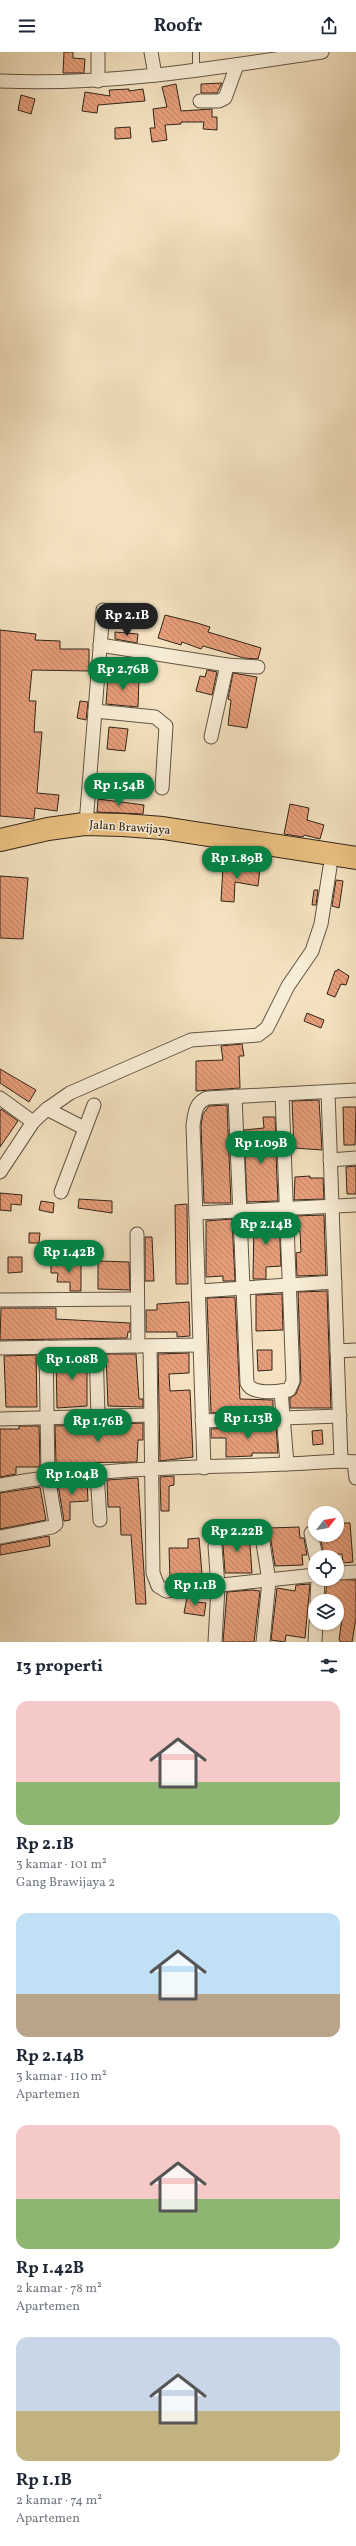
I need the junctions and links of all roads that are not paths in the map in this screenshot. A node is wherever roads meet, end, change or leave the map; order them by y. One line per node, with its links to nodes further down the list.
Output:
1 (98, 52): 9 (street)
2 (151, 52): 7 (street)
3 (196, 52): 6 (lane)
4 (315, 52): 5 (street)
5 (237, 64): 6 (street); 10 (street)
6 (196, 70): 7 (street)
7 (155, 75): 9 (street)
8 (0, 81): 9 (street)
9 (98, 81)
10 (200, 101)
11 (103, 610): 12 (street)
12 (100, 645): 13 (street); 15 (street)
13 (227, 665): 14 (street); 16 (street)
14 (258, 667)
15 (95, 711): 17 (street); 18 (street)
16 (211, 737)
17 (162, 788)
18 (86, 824): 19 (highway, Jalan Brawijaya); 21 (highway, Jalan Brawijaya)
19 (0, 840)
20 (0, 854): 22 (highway, Jalan Brawijaya)
21 (356, 858)
22 (330, 867): 23 (highway, Jalan Brawijaya); 30 (street)
23 (356, 870)
24 (356, 1090): 25 (street)
25 (328, 1092): 26 (street); 34 (street)
26 (282, 1094): 27 (street); 39 (street)
27 (235, 1096): 40 (street); 41 (street)
28 (0, 1098): 31 (street)
29 (94, 1105): 32 (street)
30 (47, 1108): 31 (street); 32 (street)
31 (33, 1122): 35 (street)
32 (84, 1128): 36 (street)
33 (356, 1158): 34 (street)
34 (330, 1160): 38 (street)
35 (0, 1172)
36 (61, 1192)
37 (356, 1205): 38 (street)
38 (332, 1206): 39 (street); 43 (street)
39 (287, 1209): 40 (street); 44 (street)
40 (240, 1211): 41 (street); 45 (street)
41 (197, 1213): 46 (street)
42 (137, 1234): 47 (street)
43 (335, 1282): 44 (street); 54 (street)
44 (290, 1285): 45 (street); 56 (street)
45 (244, 1288): 46 (street); 56 (street)
46 (199, 1291): 49 (street)
47 (137, 1299): 48 (street); 50 (street)
48 (0, 1300)
49 (200, 1345): 50 (street); 63 (street)
50 (144, 1346): 52 (street); 57 (street)
51 (46, 1347): 52 (street); 53 (street); 60 (street)
52 (96, 1347): 58 (street)
53 (0, 1348)
54 (337, 1350): 55 (street); 59 (street)
55 (356, 1350)
56 (281, 1391): 61 (street)
57 (152, 1415): 58 (street); 67 (street)
58 (98, 1416): 60 (street)
59 (340, 1416): 61 (street); 64 (street)
60 (48, 1418): 62 (street); 70 (street)
61 (282, 1418): 63 (street); 66 (street)
62 (0, 1419)
63 (202, 1421): 68 (street)
64 (341, 1461): 65 (street); 66 (street)
65 (355, 1462): 71 (street)
66 (287, 1464): 68 (street)
67 (153, 1468): 68 (street); 69 (street); 81 (street)
68 (204, 1468)
69 (97, 1473): 70 (street); 73 (street)
70 (48, 1476): 72 (street); 74 (street)
71 (356, 1478)
72 (0, 1486)
73 (100, 1520)
74 (0, 1537)
75 (263, 1543): 80 (street)
76 (215, 1546): 81 (street)
77 (356, 1572): 78 (street)
78 (344, 1573)
79 (308, 1576): 80 (street)
80 (269, 1581): 81 (street); 84 (street)
81 (218, 1587): 83 (street)
82 (316, 1630): 85 (street)
83 (215, 1642)
84 (263, 1642)
85 (315, 1642)

